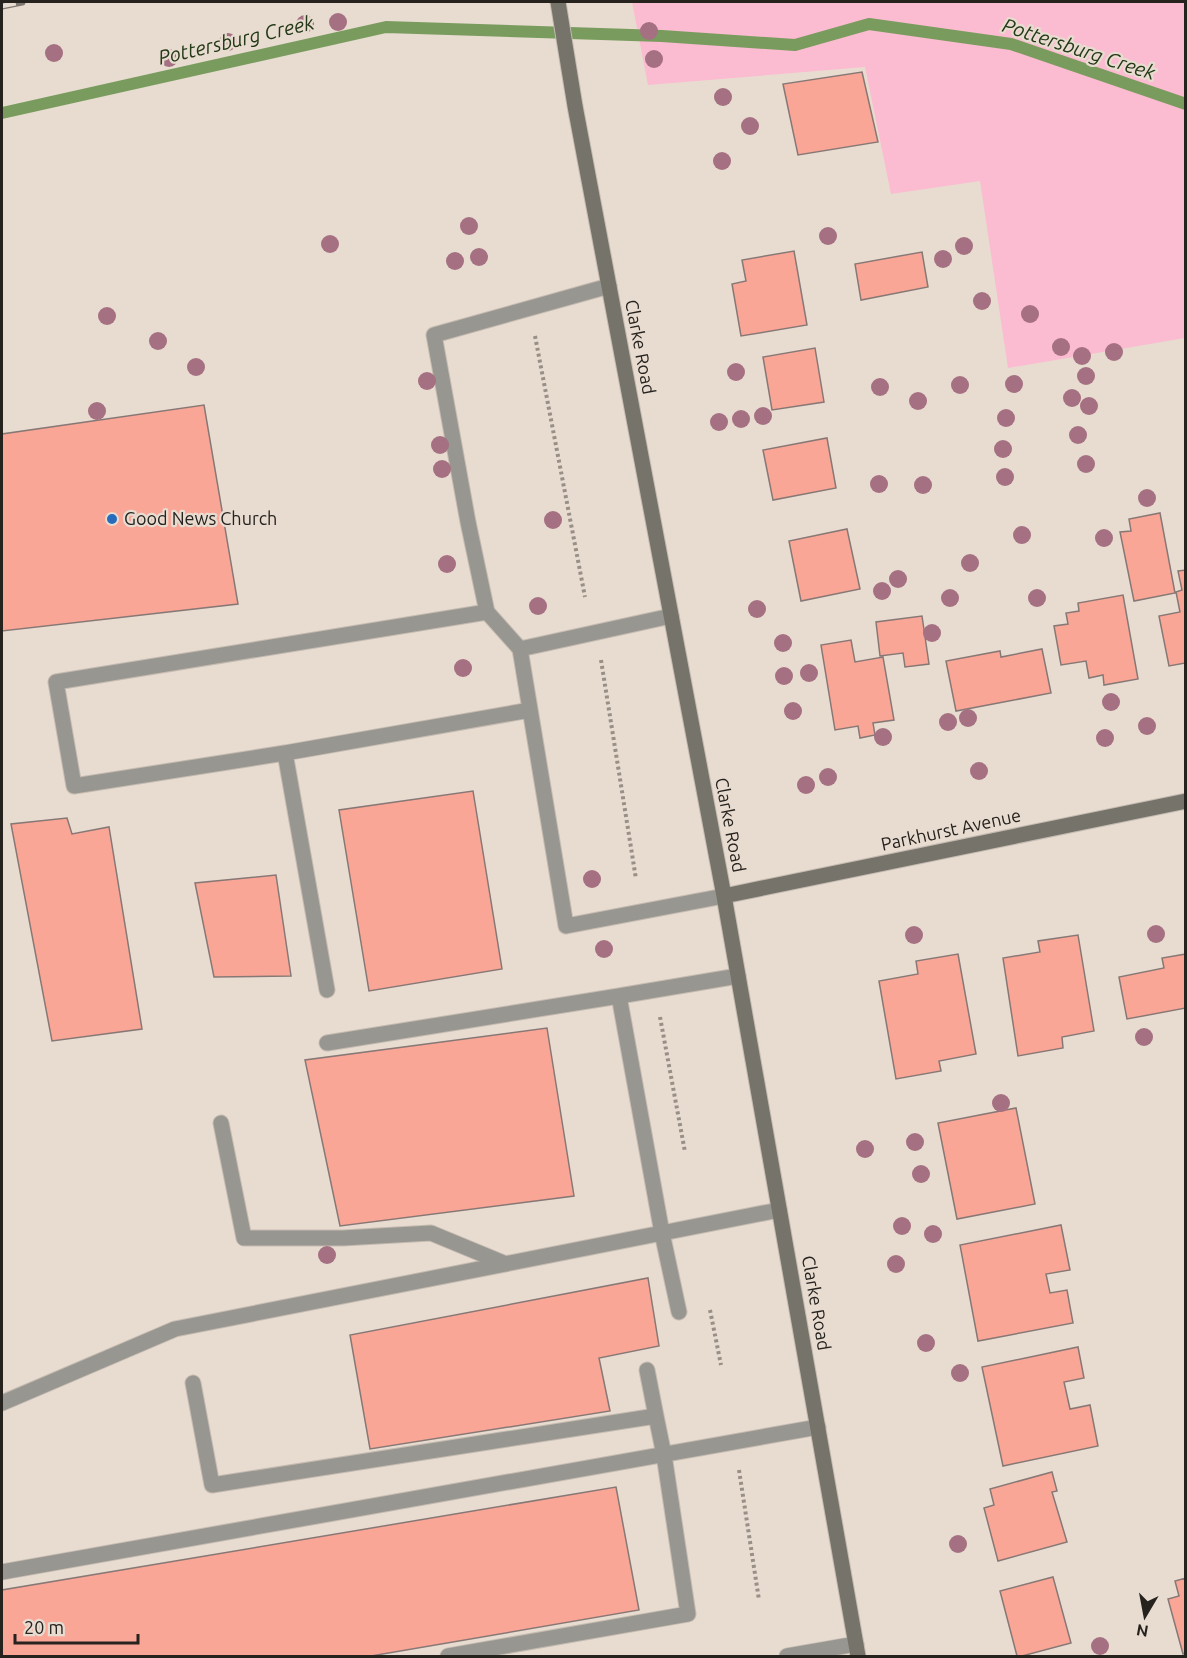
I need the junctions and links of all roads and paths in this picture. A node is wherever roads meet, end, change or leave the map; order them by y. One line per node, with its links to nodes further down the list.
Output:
1 (558, 2): 2 (main road, Clarke Road)
2 (609, 286): 5 (street); 6 (main road, Clarke Road)
3 (534, 333): 4 (path)
4 (585, 597)
5 (487, 612): 7 (street); 10 (street)
6 (671, 616): 7 (street); 13 (main road, Clarke Road)
7 (520, 649): 9 (street)
8 (601, 659): 12 (path)
9 (530, 710): 10 (street); 13 (street)
10 (285, 753): 15 (street)
11 (1185, 801): 13 (main road, Parkhurst Avenue)
12 (636, 879)
13 (724, 896): 14 (main road, Clarke Road)
14 (738, 976): 16 (street); 21 (main road, Clarke Road)
15 (327, 990)
16 (619, 996): 18 (street); 22 (street)
17 (659, 1010): 20 (path)
18 (327, 1043)
19 (221, 1123): 23 (street)
20 (685, 1152)
21 (779, 1210): 22 (street); 29 (main road, Clarke Road)
22 (662, 1233): 23 (street); 24 (street)
23 (506, 1264): 27 (street)
24 (678, 1312)
25 (647, 1370): 28 (street)
26 (193, 1383): 28 (street)
27 (2, 1404)
28 (656, 1416): 30 (street)
29 (818, 1427): 30 (street); 34 (main road, Clarke Road)
30 (663, 1455): 32 (street); 35 (street)
31 (738, 1465): 33 (path)
32 (2, 1572)
33 (759, 1600)
34 (857, 1650): 36 (street)
35 (448, 1656)
36 (787, 1656)

